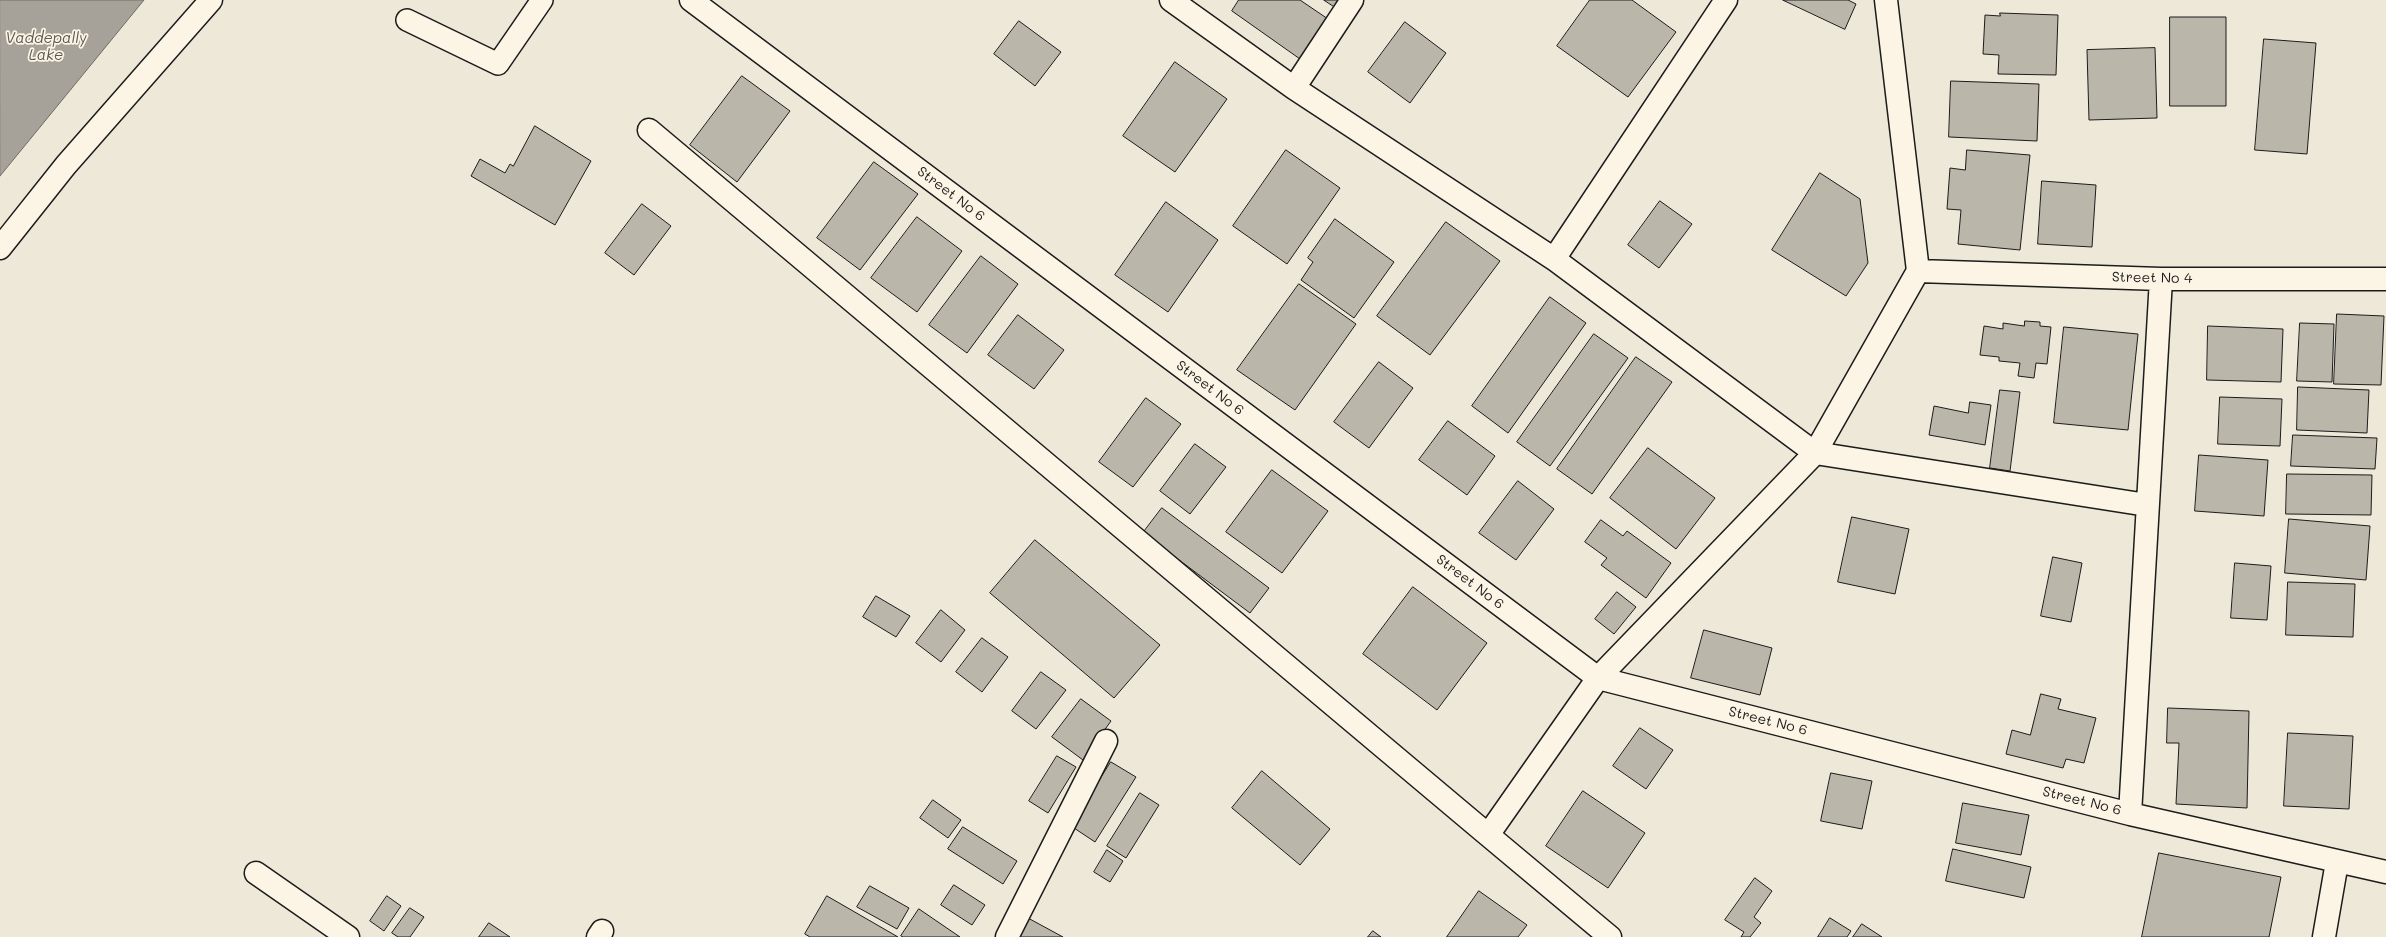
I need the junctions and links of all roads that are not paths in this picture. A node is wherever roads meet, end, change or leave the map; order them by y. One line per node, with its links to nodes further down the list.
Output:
1 (211, 0): 11 (street)
2 (542, 0): 8 (lane)
3 (691, 0): 18 (street, Street No 6)
4 (1171, 0): 9 (street)
5 (1352, 0): 9 (street)
6 (1726, 0): 12 (street)
7 (1886, 0): 13 (street)
8 (407, 20)
9 (1294, 88): 12 (street)
10 (649, 130): 21 (street)
11 (0, 248)
12 (1554, 259): 16 (street)
13 (1918, 271): 14 (street, Street No 4); 16 (street)
14 (2161, 279): 15 (street, Street No 4); 17 (street)
15 (2386, 279)
16 (1815, 453): 17 (street); 18 (street)
17 (2147, 505): 20 (street)
18 (1598, 678): 20 (street, Street No 6); 21 (street)
19 (1106, 741): 26 (street)
20 (2130, 814): 22 (street, Street No 6)
21 (1488, 835): 27 (street)
22 (2337, 862): 23 (street, Street No 6); 28 (street)
23 (2386, 872)
24 (256, 873): 25 (street)
25 (348, 937)
26 (1007, 937)
27 (1610, 937)
28 (2324, 937)

